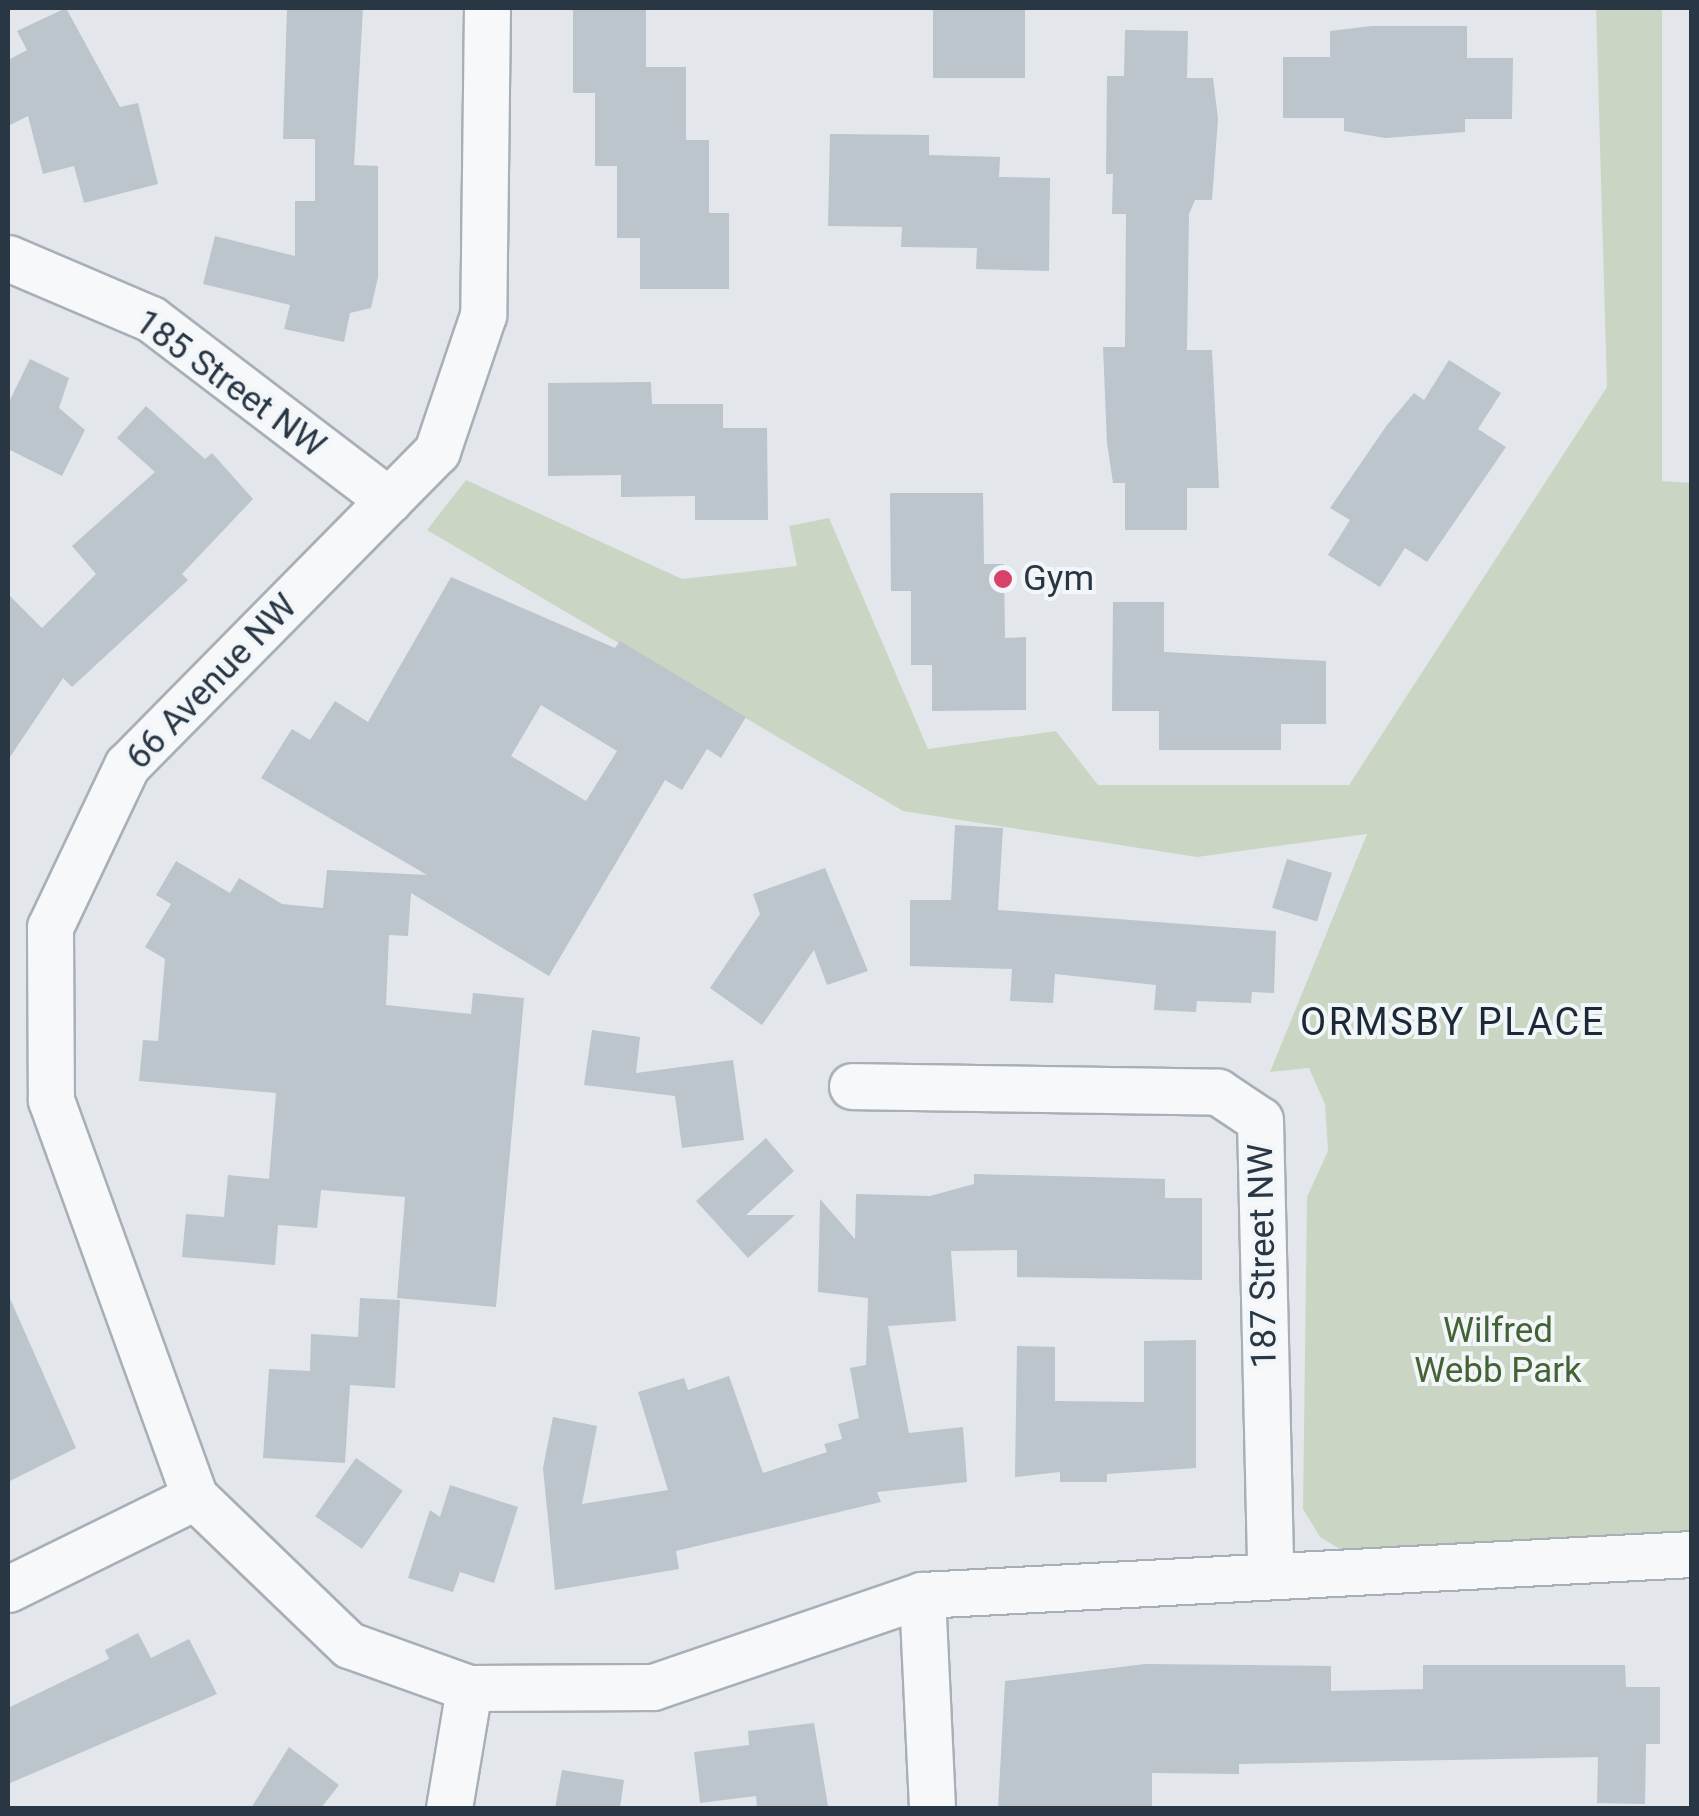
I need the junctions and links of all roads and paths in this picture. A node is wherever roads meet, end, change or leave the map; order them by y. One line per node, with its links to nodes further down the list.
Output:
1 (487, 8): 3 (street, 66 Avenue NW)
2 (8, 258): 3 (street, 185 Street NW)
3 (388, 500): 5 (street, 66 Avenue NW)
4 (852, 1086): 7 (street, 187 Street NW)
5 (196, 1497): 8 (street); 10 (street)
6 (1692, 1554): 7 (street)
7 (1270, 1570): 9 (street)
8 (8, 1590)
9 (922, 1595): 10 (street); 12 (street)
10 (469, 1688): 11 (street)
11 (449, 1808)
12 (932, 1808)

